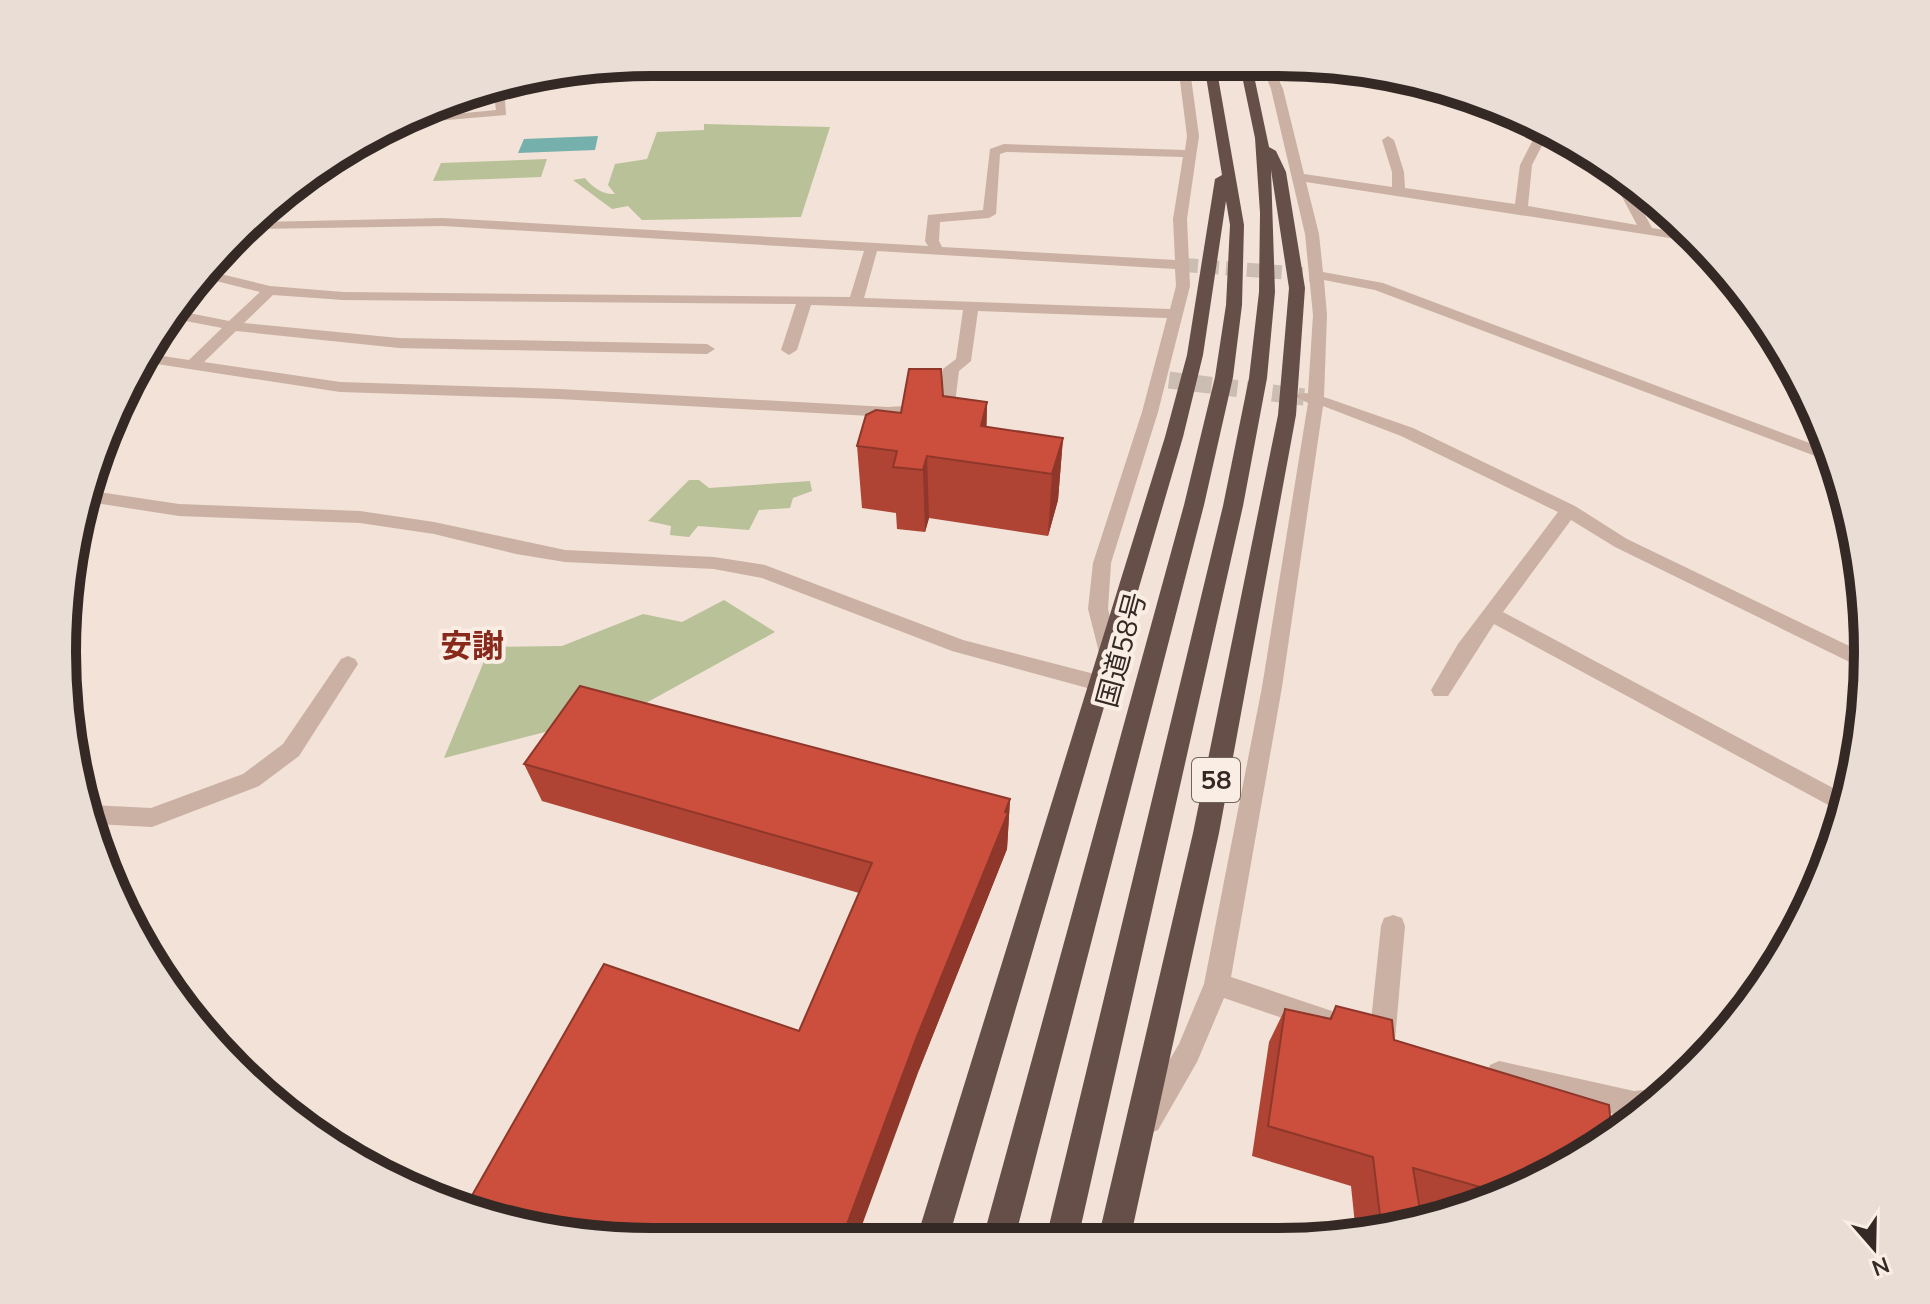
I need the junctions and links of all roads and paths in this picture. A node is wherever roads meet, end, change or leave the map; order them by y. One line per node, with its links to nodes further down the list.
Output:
1 (1184, 76): 11 (street)
2 (1212, 76): 10 (highway, 国道58号)
3 (1248, 76): 7 (highway, 58)
4 (1271, 76): 12 (street)
5 (500, 97): 6 (street)
6 (434, 119)
7 (1262, 138): 53 (highway, 58); 56 (highway, 58)
8 (1540, 139): 15 (street)
9 (1388, 140): 13 (street)
10 (1224, 145): 40 (highway); 55 (highway, 国道58号)
11 (1190, 154): 20 (street); 21 (street)
12 (1300, 177): 13 (street); 22 (street)
13 (1399, 191): 15 (street)
14 (1626, 193): 17 (street)
15 (1521, 209): 17 (street)
16 (265, 226): 19 (street)
17 (1647, 231): 18 (street)
18 (1676, 236)
19 (871, 249): 20 (street); 26 (street)
20 (937, 250): 21 (street)
21 (1184, 265): 28 (street)
22 (1317, 275): 35 (street); 36 (street)
23 (215, 277): 24 (street)
24 (270, 290): 25 (street); 30 (street)
25 (805, 300): 26 (street); 32 (street)
26 (856, 302): 27 (street)
27 (971, 307): 28 (street); 34 (street)
28 (1177, 314): 40 (street)
29 (184, 316): 30 (street)
30 (233, 326): 31 (street); 34 (street)
31 (707, 349)
32 (789, 350)
33 (156, 359): 34 (street)
34 (194, 363)
35 (1310, 399): 38 (street); 48 (street)
36 (1817, 452)
37 (97, 498): 43 (street)
38 (1569, 510): 39 (street); 41 (street)
39 (1493, 615): 44 (street); 45 (street)
40 (1110, 656): 43 (highway)
41 (1854, 657)
42 (348, 664): 46 (street)
43 (1102, 684): 54 (highway)
44 (1441, 690)
45 (1834, 799)
46 (100, 815)
47 (1393, 926): 49 (street)
48 (1217, 984): 49 (street); 53 (street)
49 (1382, 1040): 50 (street)
50 (1410, 1048)
51 (1480, 1070): 52 (street)
52 (1634, 1105)
53 (1135, 1142): 57 (highway, 58)
54 (936, 1228)
55 (1002, 1228)
56 (1065, 1228)
57 (1117, 1228)

